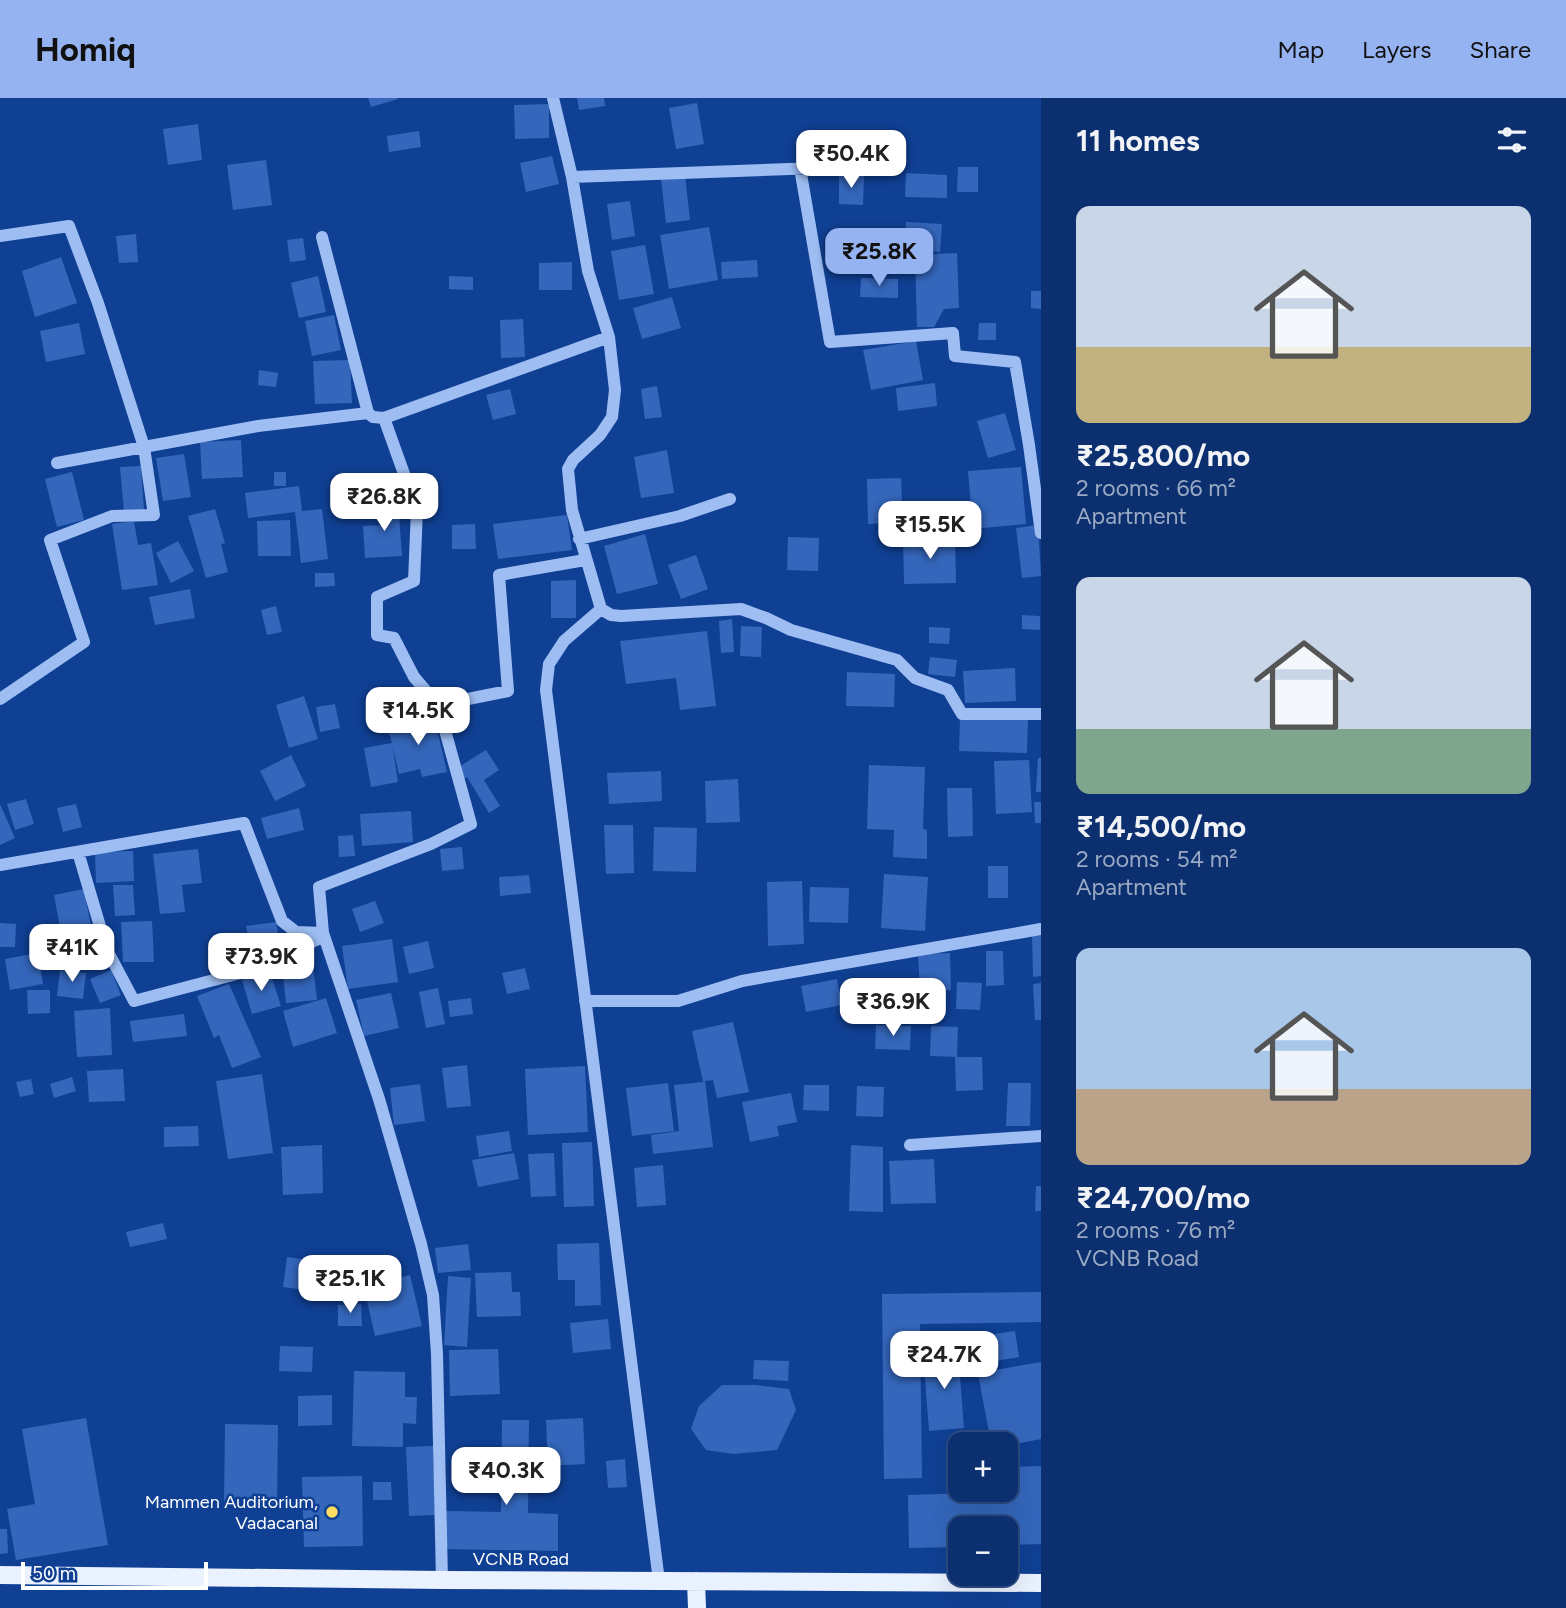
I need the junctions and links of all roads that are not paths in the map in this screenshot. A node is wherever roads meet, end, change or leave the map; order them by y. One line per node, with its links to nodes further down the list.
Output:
1 (553, 98): 4 (street)
2 (873, 166): 3 (street)
3 (800, 169): 4 (street); 13 (street)
4 (572, 177): 7 (street)
5 (0, 236): 10 (street)
6 (322, 237): 8 (street)
7 (608, 337): 9 (street); 14 (street)
8 (369, 413): 9 (street); 10 (street)
9 (384, 418): 18 (street)
10 (144, 447): 11 (street); 17 (street)
11 (57, 463)
12 (730, 499): 14 (street)
13 (1041, 533)
14 (579, 539): 15 (street)
15 (586, 560): 16 (street); 18 (street)
16 (601, 609): 19 (street); 24 (street)
17 (0, 699)
18 (438, 705): 23 (street)
19 (1041, 714)
20 (78, 852): 21 (street); 23 (street); 23 (street)
21 (0, 865)
22 (1041, 929): 24 (street)
23 (323, 934): 28 (street)
24 (586, 1001): 29 (street)
25 (1041, 1136): 26 (street)
26 (910, 1145)
27 (0, 1575): 28 (main road, VCNB Road)
28 (442, 1580): 29 (main road, VCNB Road)
29 (659, 1581): 30 (main road, VCNB Road)
30 (696, 1581): 31 (main road, VCNB Road); 32 (main road)
31 (1041, 1583)
32 (697, 1604)

